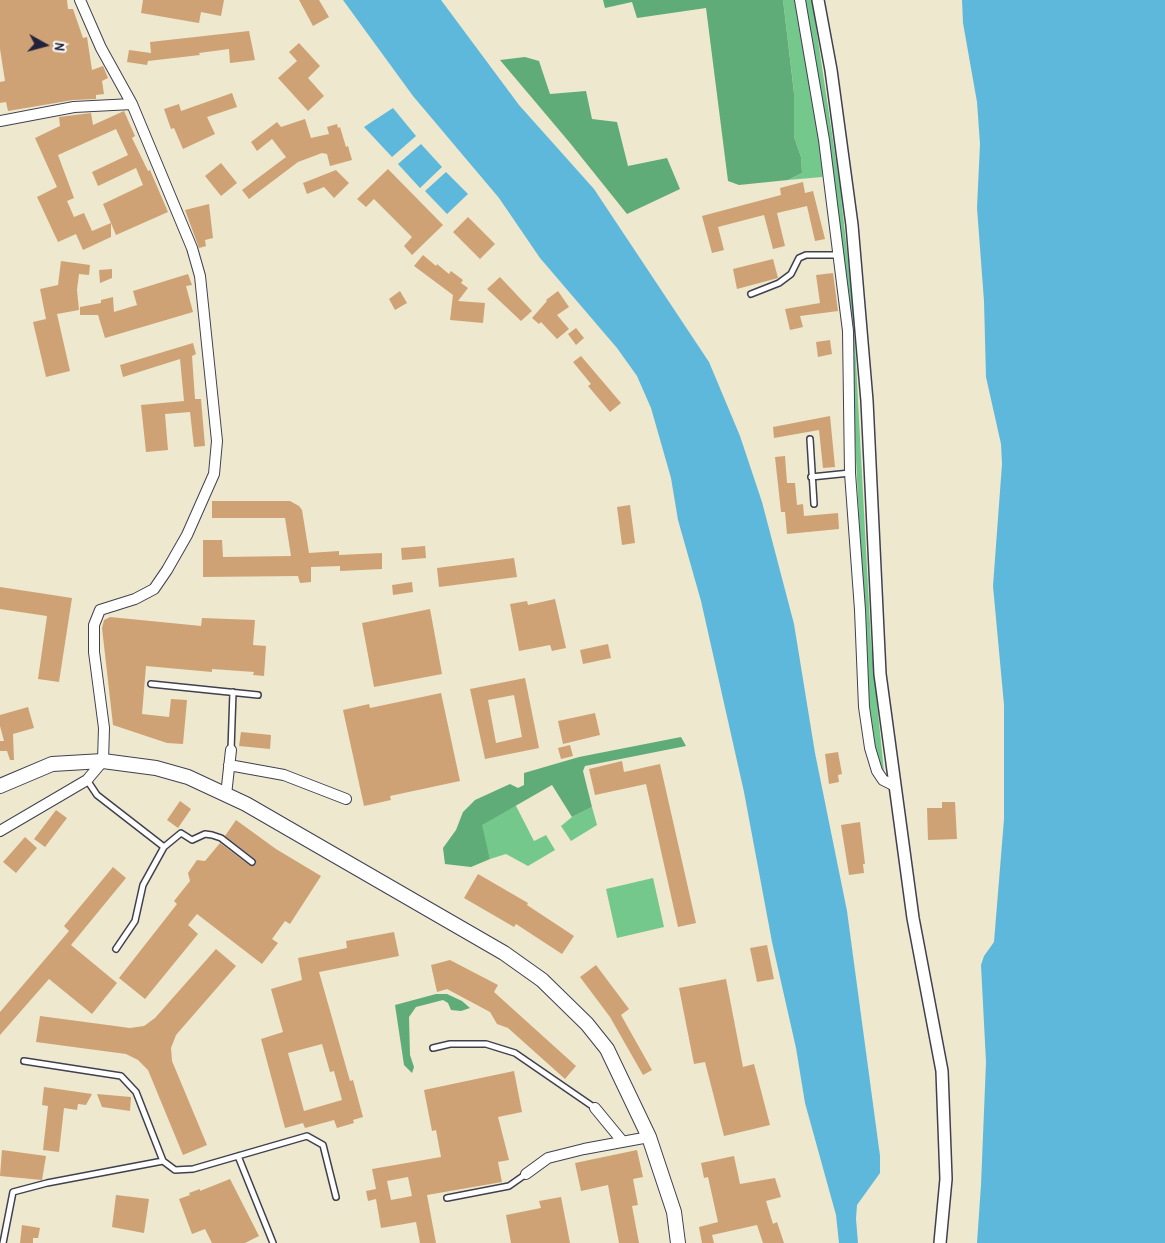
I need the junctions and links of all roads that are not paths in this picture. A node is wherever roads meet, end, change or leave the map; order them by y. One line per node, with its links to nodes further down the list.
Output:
1 (80, 0): 4 (street)
2 (800, 0): 6 (street)
3 (818, 0): 20 (street)
4 (132, 104): 5 (street); 16 (street)
5 (0, 121)
6 (838, 255): 7 (lane); 9 (street)
7 (751, 294)
8 (810, 439): 10 (lane)
9 (850, 473): 10 (lane); 20 (street)
10 (811, 477): 11 (lane)
11 (814, 504)
12 (151, 684): 13 (lane)
13 (233, 692): 14 (lane); 15 (lane)
14 (258, 695)
15 (231, 750): 17 (street)
16 (103, 761): 18 (street); 19 (main road); 21 (main road)
17 (229, 765): 21 (street); 22 (street)
18 (87, 780): 23 (street); 24 (lane)
19 (0, 786)
20 (895, 786): 40 (street)
21 (226, 795): 30 (main road)
22 (346, 799)
23 (0, 831)
24 (164, 847): 25 (lane); 26 (lane)
25 (252, 862)
26 (116, 949)
27 (433, 1048): 29 (lane)
28 (24, 1061): 33 (lane)
29 (595, 1108): 31 (street)
30 (650, 1137): 31 (street); 39 (main road)
31 (623, 1142): 34 (street)
32 (238, 1156): 33 (lane); 35 (lane); 38 (lane)
33 (163, 1161): 37 (lane)
34 (526, 1174): 36 (lane)
35 (336, 1197)
36 (447, 1198)
37 (3, 1243)
38 (273, 1243)
39 (678, 1243)
40 (940, 1243)

